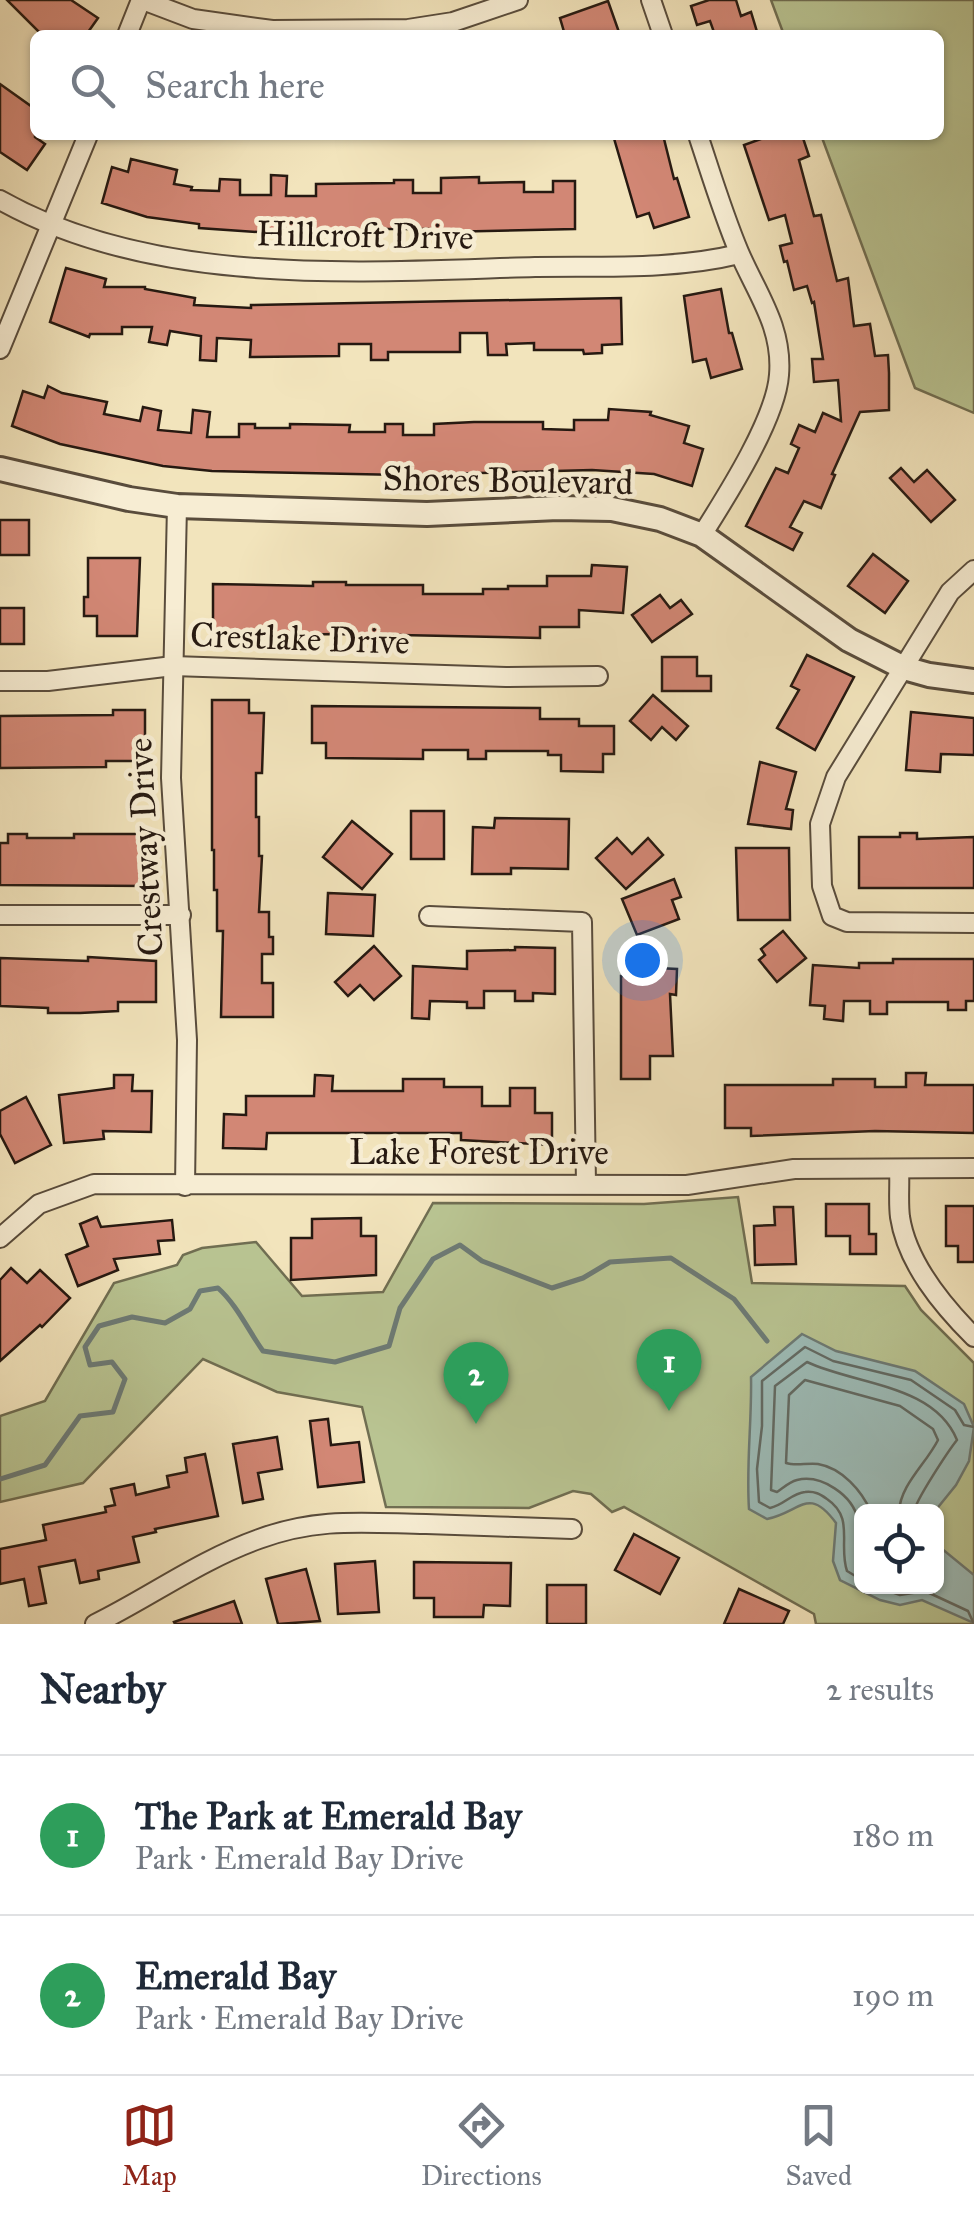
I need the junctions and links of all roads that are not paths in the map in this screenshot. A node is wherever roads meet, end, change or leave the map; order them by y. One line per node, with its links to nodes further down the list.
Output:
1 (142, 0): 2 (street); 4 (street)
2 (518, 0)
3 (650, 0): 5 (street)
4 (129, 30)
5 (661, 30)
6 (86, 140): 9 (street)
7 (700, 140): 10 (street)
8 (0, 200): 9 (street, Hillcroft Drive)
9 (50, 226): 10 (street, Hillcroft Drive); 11 (street)
10 (740, 254): 14 (street)
11 (0, 350)
12 (0, 470): 13 (street, Shores Boulevard)
13 (177, 506): 14 (street, Shores Boulevard); 16 (street, Crestway Drive)
14 (702, 535): 17 (street, Shores Boulevard)
15 (974, 570): 17 (street)
16 (174, 666): 18 (street, Crestlake Drive); 20 (street, Crestlake Drive); 22 (street, Crestway Drive)
17 (904, 668): 19 (street, Shores Boulevard); 24 (street)
18 (598, 676)
19 (974, 680)
20 (0, 681)
21 (0, 915): 22 (street)
22 (181, 915): 28 (street, Crestway Drive)
23 (430, 916): 27 (street)
24 (974, 924)
25 (974, 1168): 26 (street, Lake Forest Drive)
26 (899, 1169): 27 (street, Lake Forest Drive); 30 (street)
27 (586, 1184): 28 (street, Lake Forest Drive)
28 (185, 1186): 29 (street, Lake Forest Drive)
29 (0, 1238)
30 (974, 1336)
31 (572, 1529): 32 (street)
32 (95, 1624)

